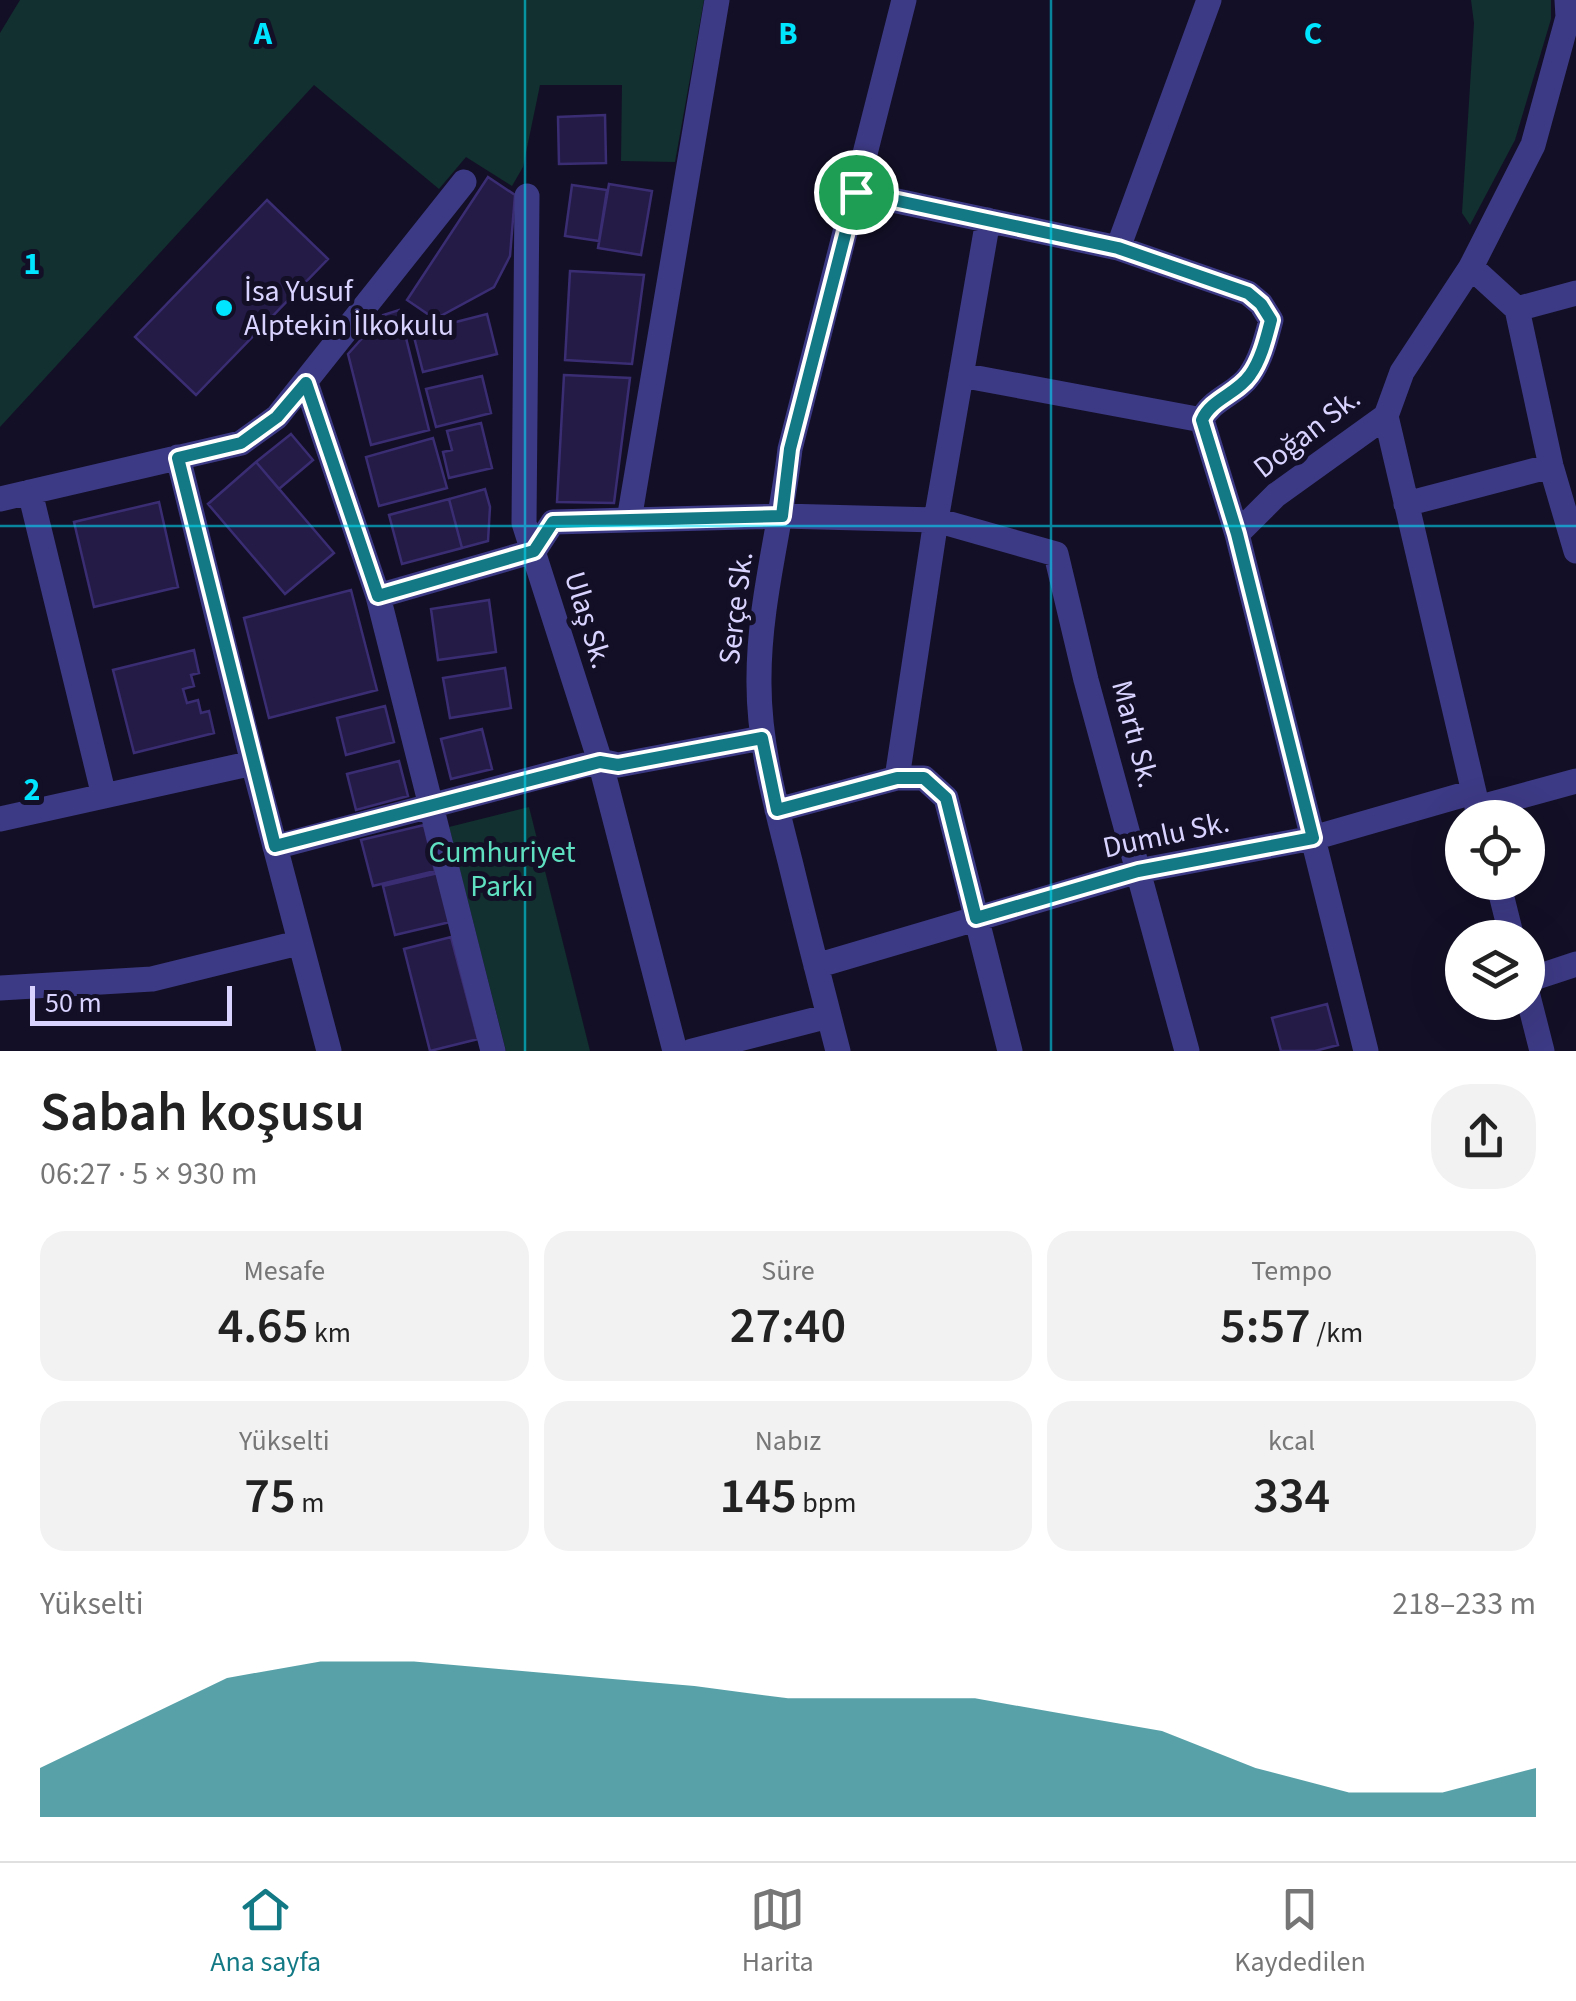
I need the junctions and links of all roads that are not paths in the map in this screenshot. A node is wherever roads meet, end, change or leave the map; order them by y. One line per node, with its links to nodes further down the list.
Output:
1 (717, 0): 23 (street)
2 (904, 0): 6 (street, Serçe Sk.)
3 (1209, 0): 9 (street)
4 (1567, 0): 10 (street, Doğan Sk.)
5 (464, 182): 14 (street)
6 (856, 192): 8 (street); 22 (street, Serçe Sk.)
7 (528, 196): 26 (street, Ulaş Sk.)
8 (988, 220): 9 (street); 13 (street)
9 (1118, 248): 16 (street)
10 (1471, 267): 12 (street); 15 (street, Doğan Sk.)
11 (1576, 293): 12 (street)
12 (1518, 309): 18 (street)
13 (962, 375): 16 (street); 24 (street)
14 (306, 383): 17 (street); 28 (street)
15 (1386, 416): 21 (street); 25 (street, Doğan Sk.)
16 (1202, 420): 25 (street)
17 (178, 458): 19 (street); 31 (street)
18 (1561, 476): 21 (street); 27 (street)
19 (30, 492): 20 (street); 34 (street)
20 (0, 498)
21 (1406, 504): 35 (street)
22 (782, 516): 23 (street); 24 (street); 29 (street, Serçe Sk.)
23 (630, 520): 26 (street)
24 (936, 520): 32 (street); 43 (street, Martı Sk.)
25 (1237, 534): 41 (street)
26 (534, 551): 28 (street); 30 (street, Ulaş Sk.)
27 (1576, 551)
28 (378, 596): 37 (street)
29 (762, 738): 30 (street); 38 (street, Serçe Sk.)
30 (600, 762): 37 (street); 54 (street, Ulaş Sk.)
31 (252, 763): 34 (street); 42 (street)
32 (897, 778): 38 (street); 44 (street)
33 (1576, 781): 36 (street, Dumlu Sk.)
34 (104, 796): 40 (street)
35 (1476, 800)
36 (1501, 800)
37 (431, 805): 42 (street); 53 (street)
38 (777, 810): 47 (street, Serçe Sk.)
39 (1445, 812): 41 (street, Dumlu Sk.)
40 (0, 819)
41 (1313, 838): 43 (street, Dumlu Sk.); 59 (street)
42 (275, 846): 45 (street)
43 (1138, 871): 44 (street, Dumlu Sk.); 58 (street, Martı Sk.)
44 (976, 918): 47 (street, Dumlu Sk.); 57 (street)
45 (298, 943): 49 (street); 52 (street)
46 (1576, 964): 48 (street)
47 (816, 966): 50 (street, Serçe Sk.)
48 (1545, 974)
49 (0, 988)
50 (829, 1016): 55 (street); 56 (street, Serçe Sk.)
51 (1534, 1020): 60 (street)
52 (329, 1051)
53 (493, 1051)
54 (675, 1051)
55 (692, 1051)
56 (838, 1051)
57 (1010, 1051)
58 (1187, 1051)
59 (1366, 1051)
60 (1542, 1051)

